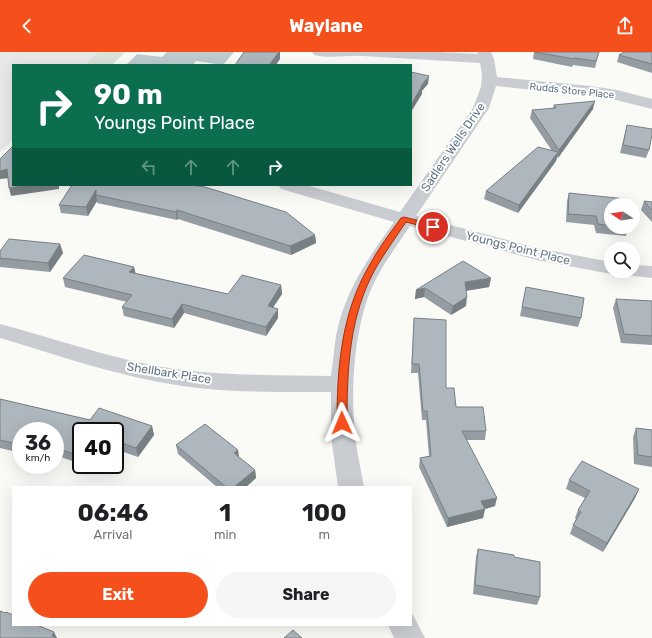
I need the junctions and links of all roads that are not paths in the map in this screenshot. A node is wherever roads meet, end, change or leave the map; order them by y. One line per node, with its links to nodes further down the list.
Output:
1 (314, 52): 5 (street)
2 (319, 52): 3 (street)
3 (362, 52): 4 (street); 6 (street)
4 (486, 55): 7 (street, Sadlers Wells Drive)
5 (312, 64)
6 (353, 64)
7 (490, 81): 8 (street, Rudds Store Place); 10 (street, Sadlers Wells Drive)
8 (652, 104)
9 (290, 186): 10 (street, Youngs Point Place)
10 (404, 219): 11 (street, Youngs Point Place); 15 (street, Sadlers Wells Drive)
11 (604, 267)
12 (640, 271): 13 (street)
13 (652, 272)
14 (0, 331): 15 (street, Shellbark Place)
15 (342, 384): 16 (street, Sadlers Wells Drive)
16 (351, 486)
17 (404, 626): 18 (street)
18 (410, 638)

